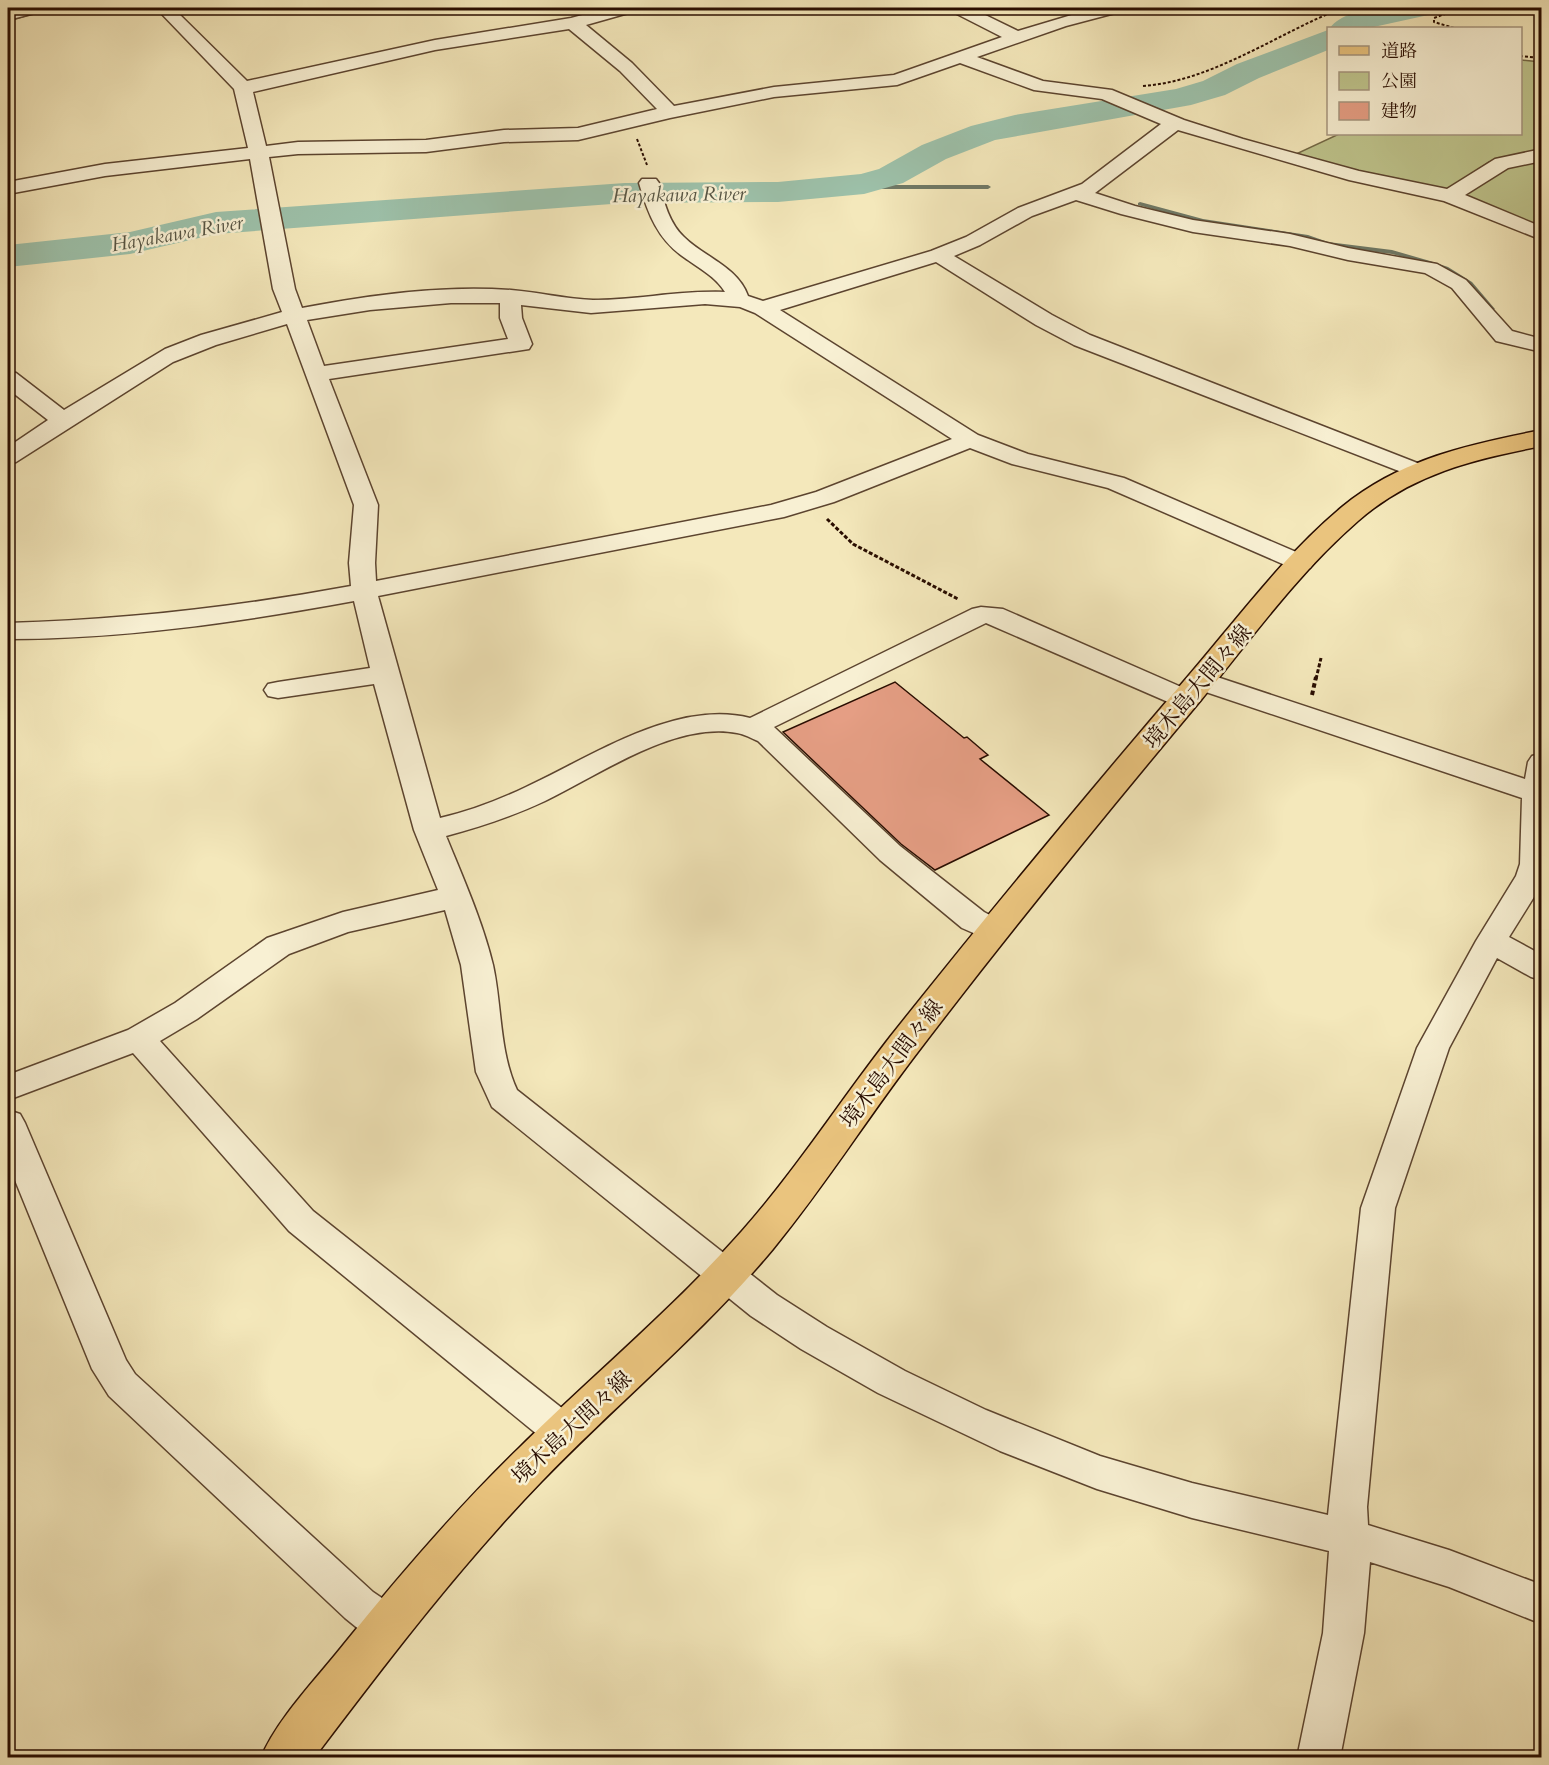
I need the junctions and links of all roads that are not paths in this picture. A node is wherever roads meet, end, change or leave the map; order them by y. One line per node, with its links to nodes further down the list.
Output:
1 (33, 8): 6 (street)
2 (164, 8): 10 (street)
3 (626, 8): 7 (street)
4 (959, 8): 8 (street)
5 (1113, 8): 8 (street)
6 (8, 15)
7 (573, 23): 10 (street); 11 (street)
8 (1016, 37): 9 (street)
9 (962, 58): 11 (street); 12 (street)
10 (242, 87): 13 (street)
11 (670, 112): 13 (street)
12 (1177, 124): 17 (street); 18 (street)
13 (258, 151): 16 (street); 25 (street)
14 (1542, 155): 18 (street)
15 (649, 183): 22 (street)
16 (8, 188)
17 (1076, 193): 20 (street); 27 (street)
18 (1450, 196): 19 (street)
19 (1542, 234)
20 (938, 255): 24 (street); 34 (street)
21 (510, 296): 23 (street); 25 (street); 26 (street)
22 (738, 299): 23 (street); 24 (street)
23 (606, 306): 26 (street)
24 (763, 308): 32 (street)
25 (293, 315): 28 (street); 30 (street)
26 (514, 325): 28 (street)
27 (1542, 346)
28 (317, 374): 36 (street)
29 (8, 378): 30 (street)
30 (62, 420): 33 (street)
31 (1542, 438): 34 (main road, 境木島大間々線)
32 (970, 440): 35 (street); 36 (street)
33 (8, 457)
34 (1417, 471): 35 (main road, 境木島大間々線)
35 (1301, 563): 40 (main road, 境木島大間々線)
36 (364, 591): 37 (street); 38 (street)
37 (8, 631)
38 (385, 674): 39 (street); 44 (street)
39 (278, 690)
40 (1193, 690): 41 (street); 43 (street); 46 (main road, 境木島大間々線)
41 (756, 727): 44 (street); 46 (street)
42 (1542, 762): 43 (street)
43 (1537, 793): 47 (street)
44 (429, 830): 45 (street)
45 (456, 897): 49 (street); 52 (street)
46 (994, 931): 52 (main road, 境木島大間々線)
47 (1491, 941): 48 (street); 54 (street)
48 (1542, 969)
49 (139, 1038): 50 (street); 53 (street)
50 (8, 1088)
51 (8, 1123): 56 (street)
52 (726, 1276): 53 (main road, 境木島大間々線); 54 (street)
53 (563, 1432): 56 (main road, 境木島大間々線)
54 (1351, 1538): 55 (street); 58 (street)
55 (1542, 1605)
56 (386, 1625): 57 (main road, 境木島大間々線)
57 (284, 1758)
58 (1318, 1758)

